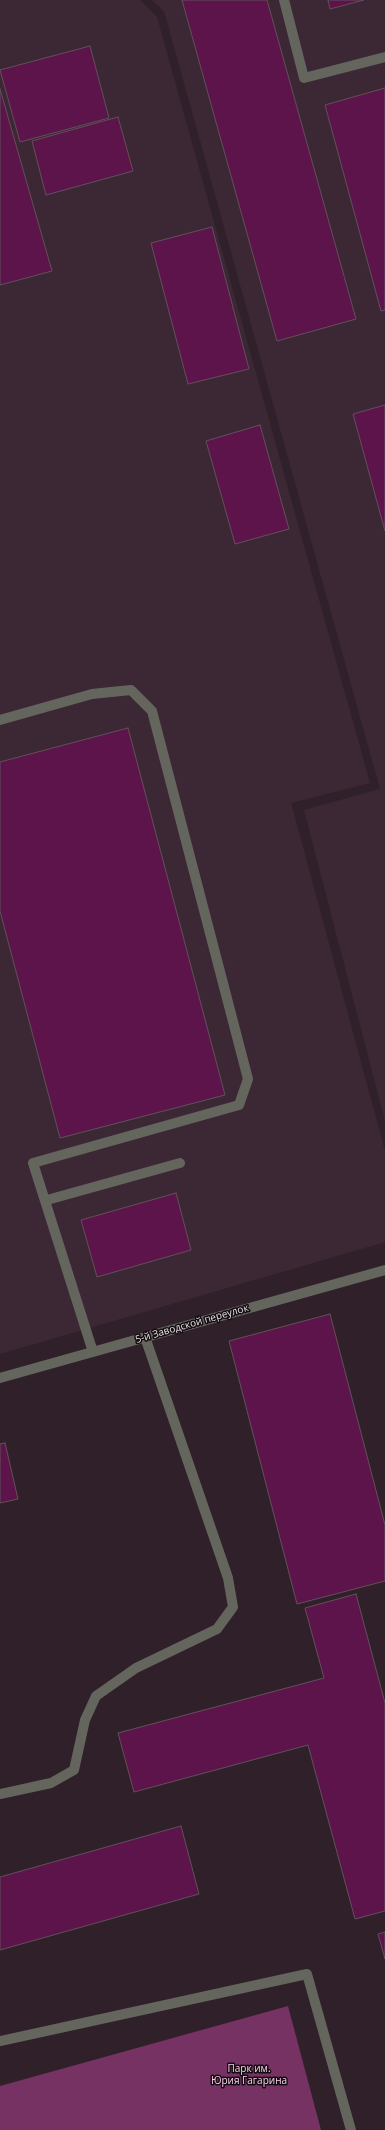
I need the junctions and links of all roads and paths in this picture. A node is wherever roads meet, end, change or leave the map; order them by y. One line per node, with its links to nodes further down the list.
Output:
1 (284, 0): 2 (street)
2 (385, 57)
3 (0, 720): 5 (street)
4 (180, 1162): 5 (street)
5 (46, 1200): 8 (street)
6 (385, 1270): 7 (street, 5-й Заводской переулок)
7 (145, 1337): 8 (street, 5-й Заводской переулок); 10 (street)
8 (93, 1352): 9 (street, 5-й Заводской переулок)
9 (0, 1378)
10 (0, 1794)
11 (0, 2041): 12 (street)
12 (352, 2130)

